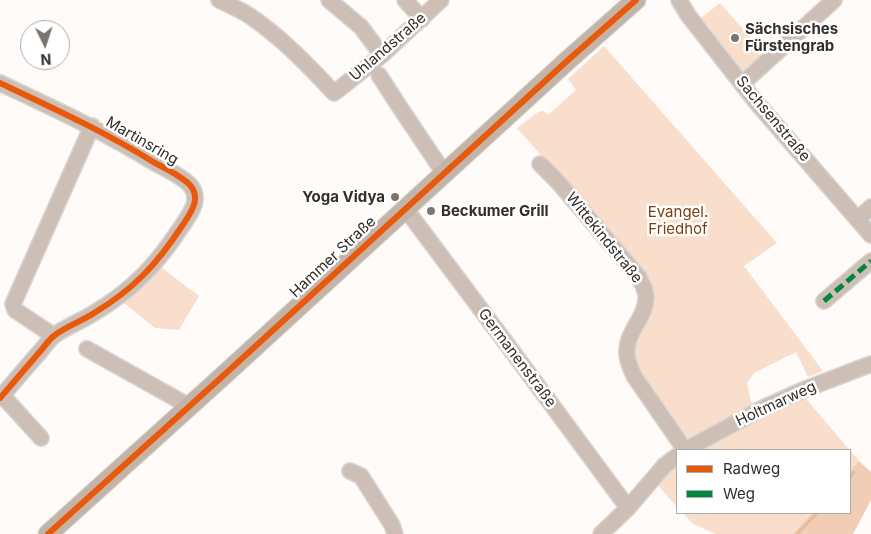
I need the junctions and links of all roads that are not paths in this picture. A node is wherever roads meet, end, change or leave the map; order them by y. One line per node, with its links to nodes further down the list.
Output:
1 (219, 0): 9 (street, Uhlandstraße)
2 (329, 0): 9 (street)
3 (405, 0): 8 (street)
4 (441, 0): 8 (street, Uhlandstraße)
5 (636, 0): 15 (main road, Hammer Straße)
6 (679, 0): 12 (street, Sachsenstraße)
7 (834, 0): 12 (street)
8 (422, 19): 9 (street, Uhlandstraße)
9 (382, 55)
10 (379, 75): 15 (street)
11 (0, 83): 13 (street, Martinsring)
12 (742, 83): 18 (street, Sachsenstraße)
13 (92, 126): 22 (street, Martinsring); 22 (street, Martinsring)
14 (540, 164): 28 (street, Wittekindstraße)
15 (444, 173): 17 (main road, Hammer Straße)
16 (871, 207): 18 (street)
17 (405, 208): 26 (main road, Hammer Straße); 32 (street, Germanenstraße)
18 (858, 219): 19 (street, Sachsenstraße)
19 (871, 235)
20 (871, 262): 21 (street)
21 (824, 301)
22 (54, 336): 25 (street, Martinsring)
23 (87, 349): 26 (street)
24 (871, 364): 29 (street, Holtmarweg)
25 (1, 396): 27 (street, Martinsring)
26 (189, 406): 34 (main road, Hammer Straße)
27 (41, 438)
28 (684, 449)
29 (687, 449)
30 (676, 457): 32 (street)
31 (350, 471): 35 (street)
32 (628, 508): 33 (street)
33 (607, 532)
34 (48, 534)
35 (396, 534)

